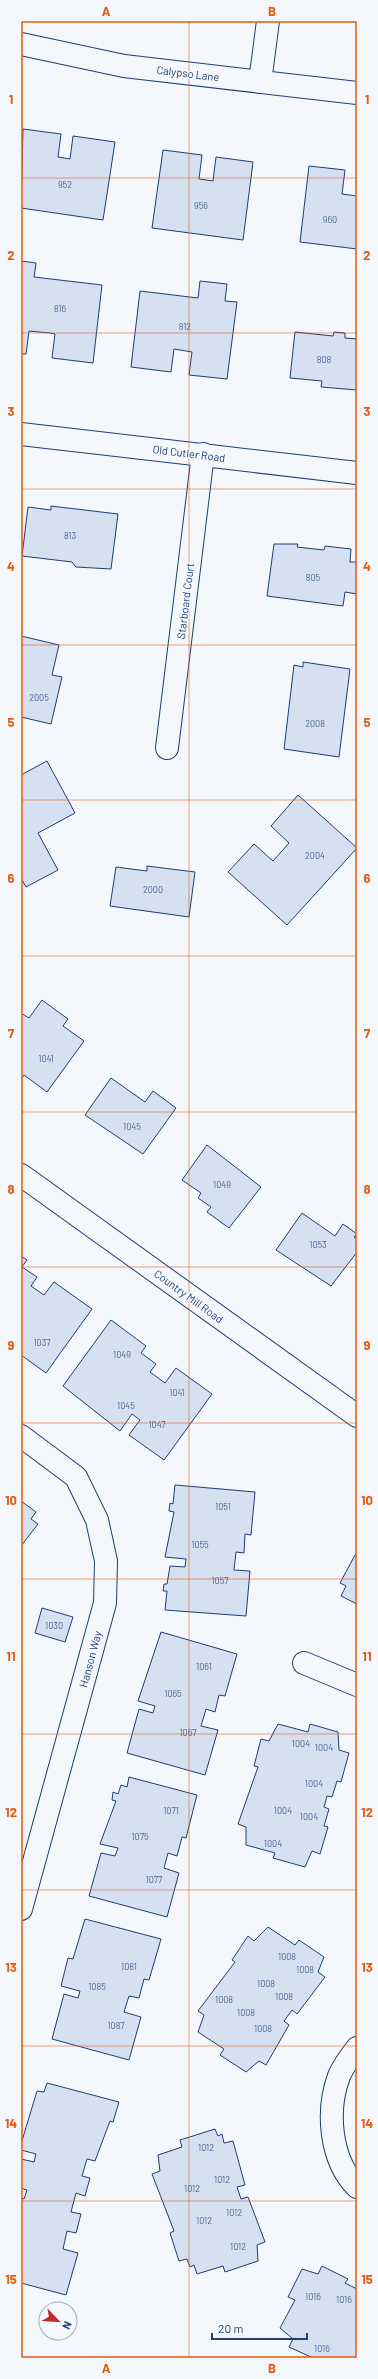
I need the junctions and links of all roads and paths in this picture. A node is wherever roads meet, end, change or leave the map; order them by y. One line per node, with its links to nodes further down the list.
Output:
1 (268, 21): 3 (street)
2 (21, 44): 3 (street, Calypso Lane)
3 (260, 82): 4 (street, Calypso Lane)
4 (357, 93)
5 (21, 434): 6 (street, Old Cutler Road)
6 (203, 454): 7 (street, Old Cutler Road); 8 (street, Starboard Court)
7 (357, 473)
8 (167, 748)
9 (21, 1175): 10 (street, Country Mill Road)
10 (357, 1416)
11 (21, 1436): 14 (street, Hanson Way)
12 (304, 1663): 13 (street)
13 (357, 1686)
14 (26, 1873): 15 (street, Hanson Way)
15 (21, 1909)
16 (354, 2057): 17 (street)
17 (357, 2187)

